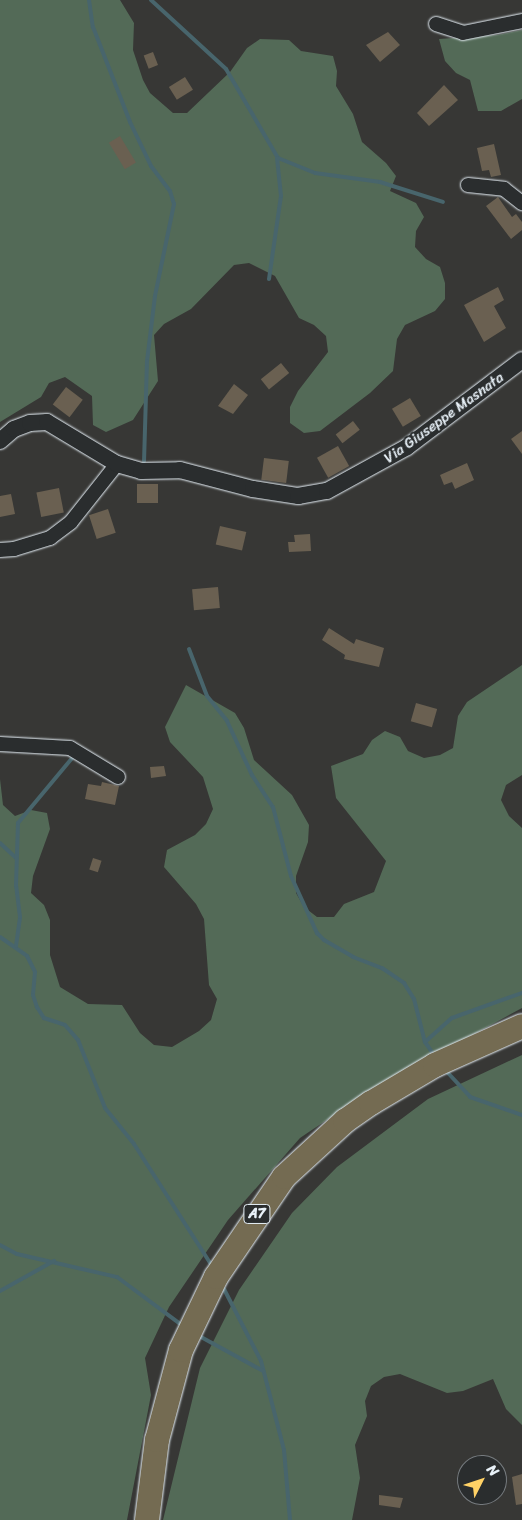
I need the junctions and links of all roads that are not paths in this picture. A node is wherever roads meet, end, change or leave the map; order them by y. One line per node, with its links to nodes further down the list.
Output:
1 (522, 22): 2 (street)
2 (436, 24)
3 (468, 185): 4 (street)
4 (522, 203)
5 (522, 360): 7 (street, Via Giuseppe Masnata)
6 (0, 440): 7 (street, Via Giuseppe Masnata)
7 (117, 464): 8 (street)
8 (0, 550)
9 (0, 744): 10 (street)
10 (118, 777)
11 (522, 1026): 12 (highway, A7)
12 (147, 1520)

